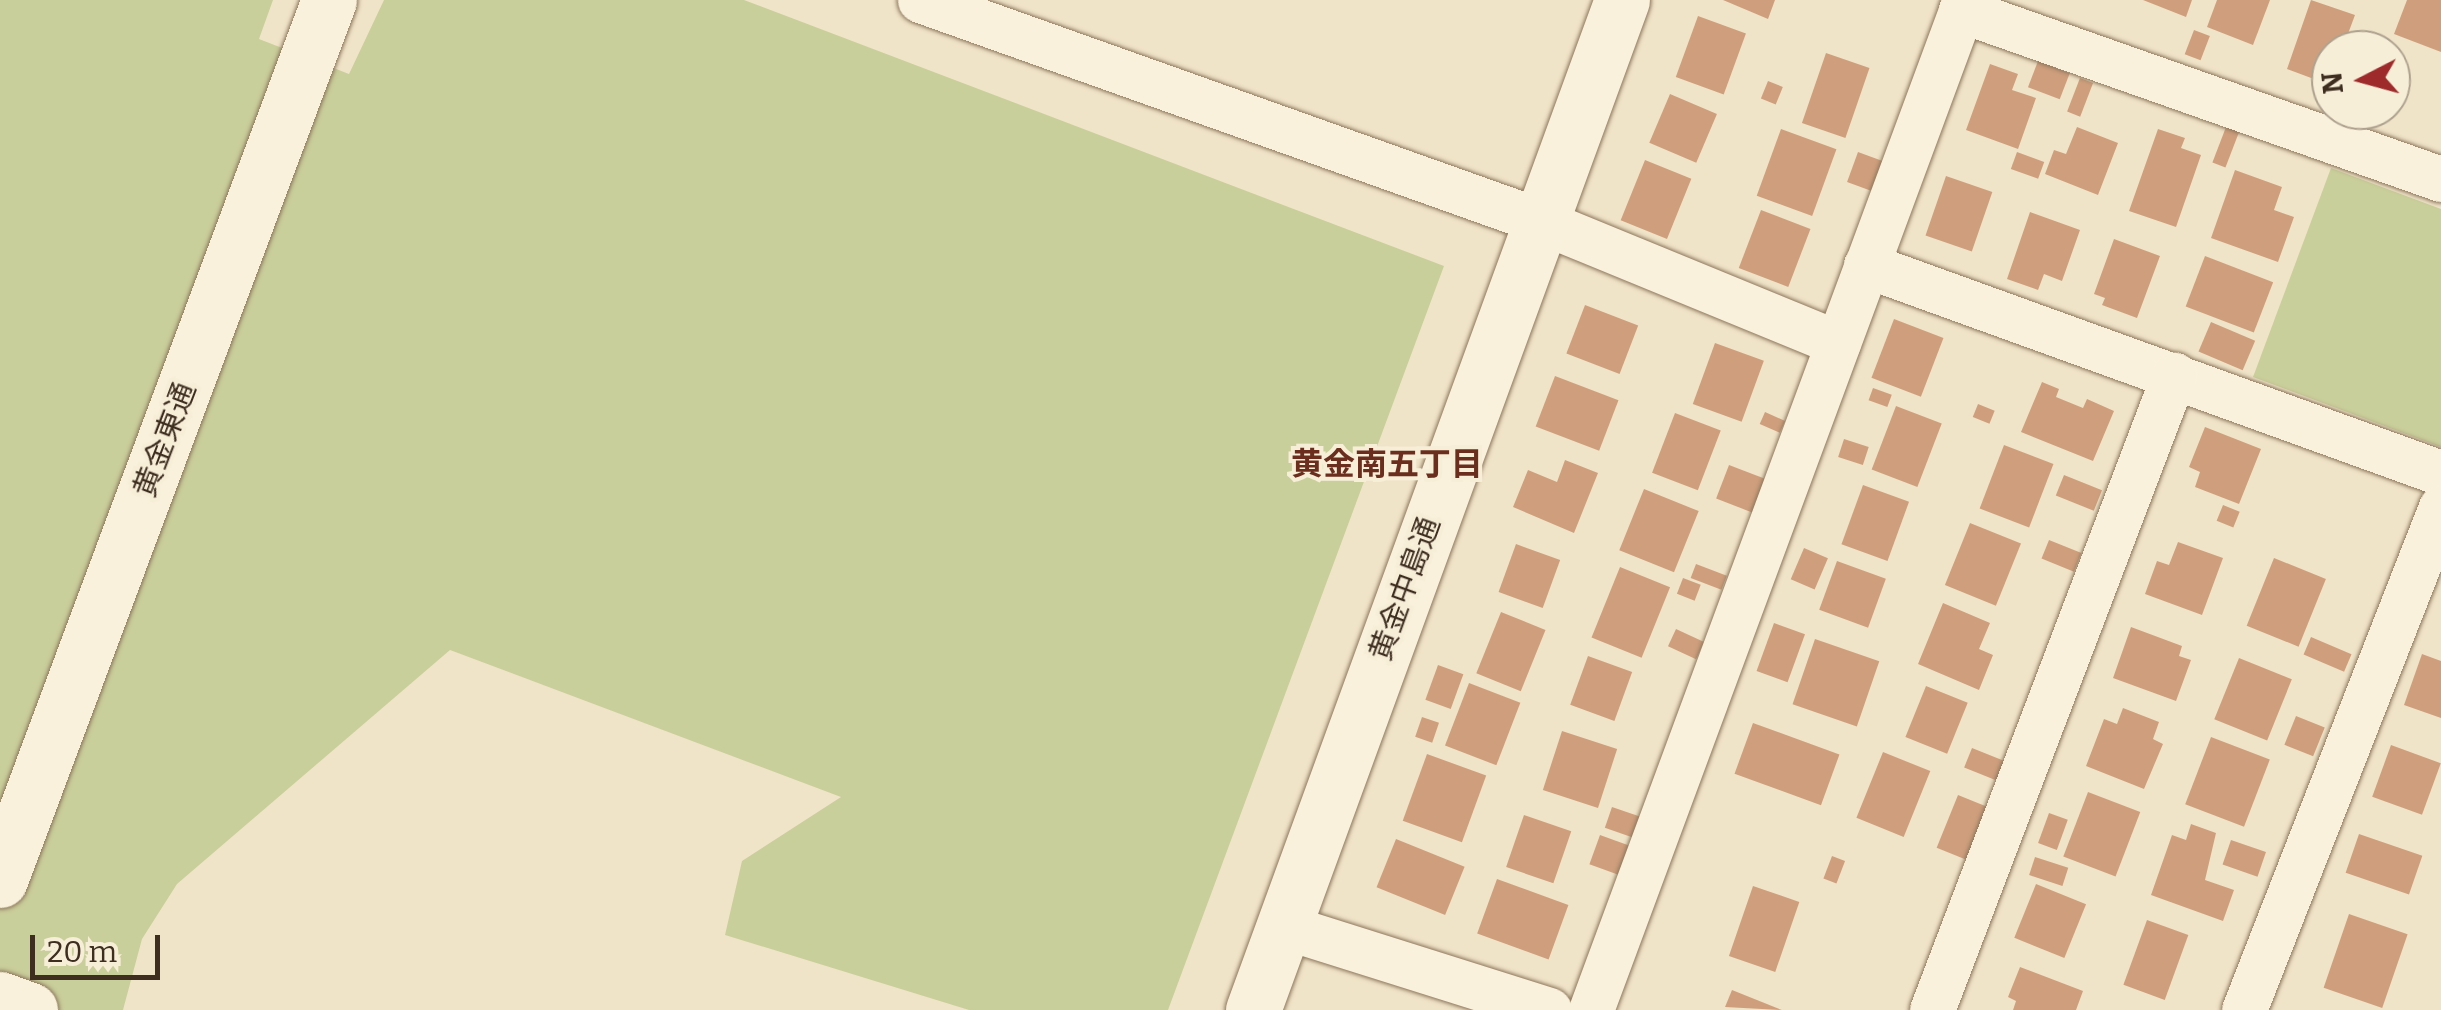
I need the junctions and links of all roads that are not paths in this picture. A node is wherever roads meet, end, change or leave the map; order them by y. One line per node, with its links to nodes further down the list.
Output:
1 (329, 0): 12 (street, 黄金東通)
2 (920, 0): 6 (street)
3 (1622, 0): 6 (street, 黄金中島通)
4 (1963, 5): 5 (street); 7 (street)
5 (2441, 179)
6 (1538, 220): 8 (street); 13 (street, 黄金中島通)
7 (1866, 266): 8 (street); 9 (street)
8 (1838, 343): 18 (street)
9 (2174, 375): 10 (street); 19 (street)
10 (2441, 474)
11 (2441, 507): 20 (street)
12 (0, 880)
13 (1283, 926): 16 (street, 黄金中島通); 17 (street)
14 (0, 999): 15 (street)
15 (30, 1010)
16 (1253, 1010)
17 (1549, 1010)
18 (1591, 1010)
19 (1932, 1010)
20 (2244, 1010)

